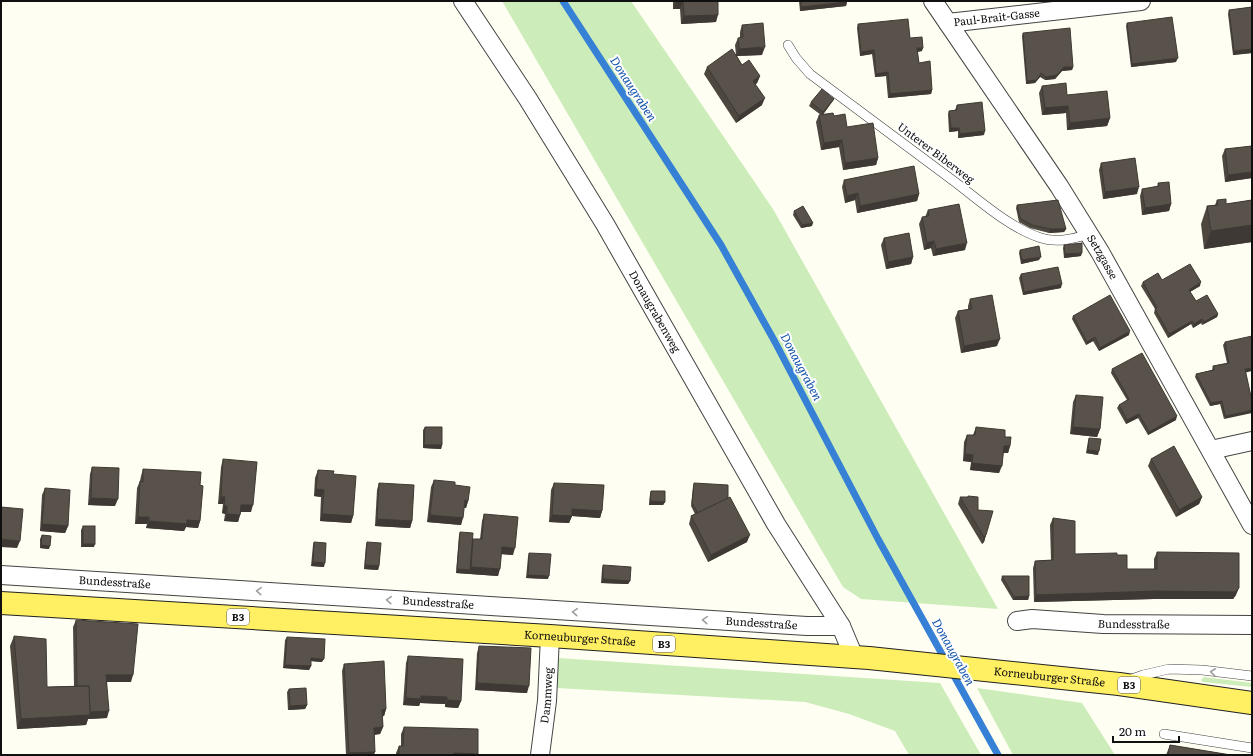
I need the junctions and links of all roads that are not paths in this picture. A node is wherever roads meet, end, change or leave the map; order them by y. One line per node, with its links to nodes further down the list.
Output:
1 (463, 1): 14 (street, Donaugrabenweg)
2 (933, 1): 4 (street, Setzgasse)
3 (1141, 1): 4 (street, Paul-Brait-Gasse)
4 (948, 23): 6 (street, Setzgasse)
5 (788, 45): 6 (lane, Unterer Biberweg)
6 (1088, 234): 8 (street, Setzgasse)
7 (1252, 441): 8 (street)
8 (1211, 450): 9 (street, Setzgasse)
9 (1252, 525)
10 (1, 575): 14 (street, Bundesstraße, one-way to 10)
11 (1, 603): 15 (main road, Korneuburger Straße / B3)
12 (1017, 621): 13 (street, Bundesstraße)
13 (1252, 625)
14 (841, 626): 16 (street)
15 (550, 636): 16 (main road, Korneuburger Straße / B3); 22 (street, Dammweg)
16 (862, 658): 18 (main road, Korneuburger Straße / B3)
17 (1252, 676): 18 (lane, one-way to 18)
18 (1119, 684): 19 (main road, Korneuburger Straße / B3)
19 (1252, 703)
20 (1164, 734): 21 (lane)
21 (1252, 748)
22 (540, 755)

